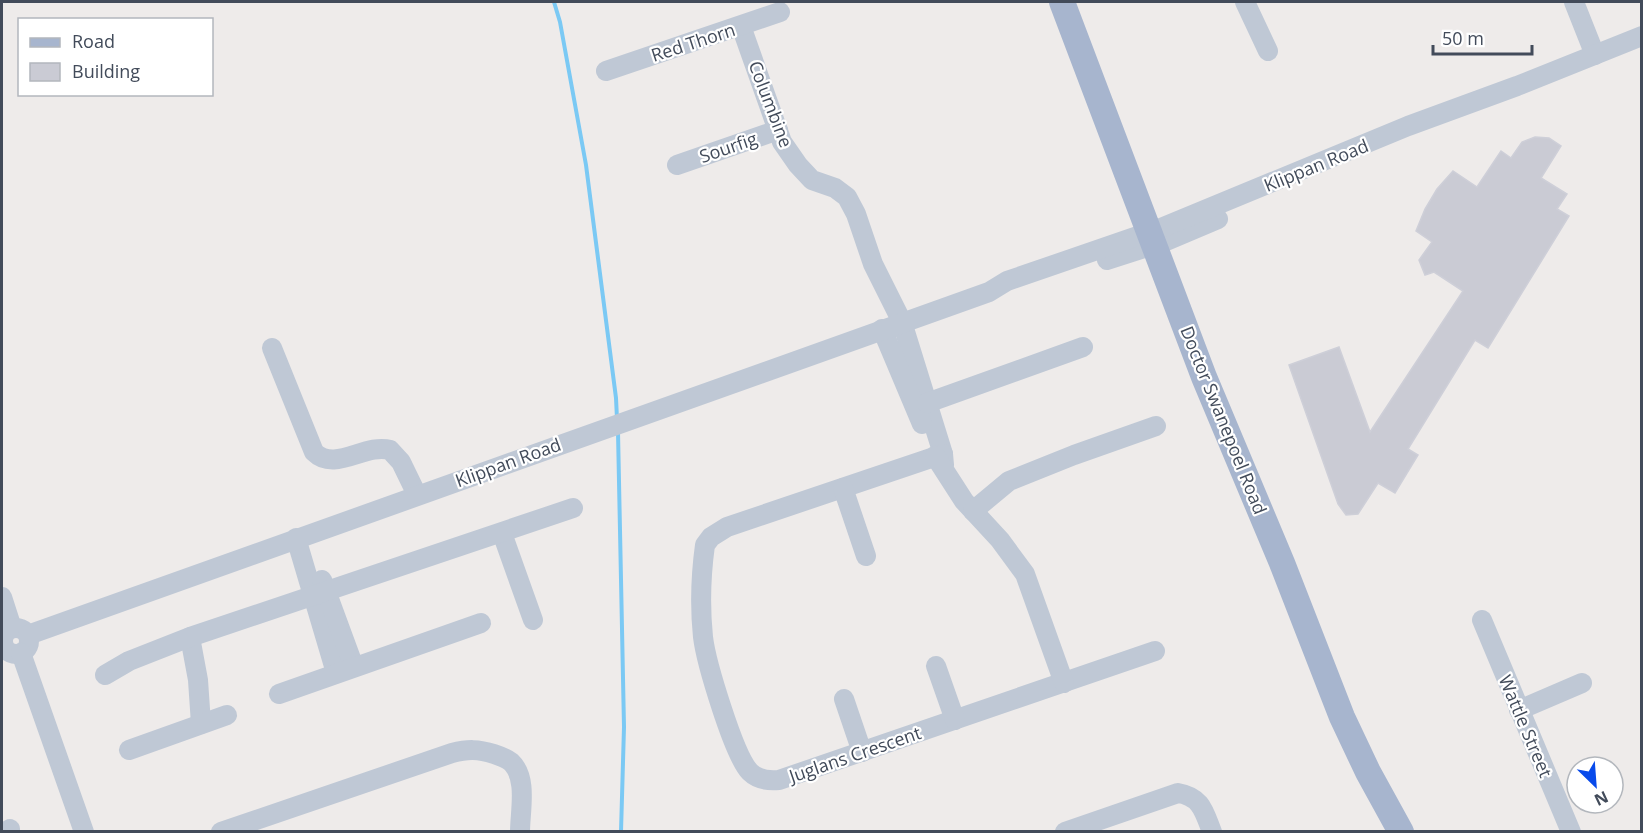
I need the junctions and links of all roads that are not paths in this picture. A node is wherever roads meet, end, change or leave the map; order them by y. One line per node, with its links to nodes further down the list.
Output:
1 (1062, 2): 14 (main road, Doctor Swanepoel Road)
2 (1071, 2): 14 (main road, Doctor Swanepoel Road)
3 (1245, 2): 9 (street)
4 (1574, 2): 10 (street)
5 (780, 12): 6 (street, Red Thorn)
6 (741, 26): 11 (street, Red Thorn); 12 (street, Columbine)
7 (1641, 36): 10 (street, Klippan Road)
8 (1641, 45): 14 (street, Klippan Road)
9 (1268, 51)
10 (1595, 55): 14 (street, Klippan Road)
11 (606, 71)
12 (778, 130): 13 (street, Sourfig); 15 (street, Columbine)
13 (677, 165)
14 (1158, 236): 15 (street, Klippan Road); 55 (main road, Doctor Swanepoel Road); 56 (main road, Doctor Swanepoel Road)
15 (902, 322): 16 (street, Klippan Road); 19 (street, Columbine)
16 (882, 329): 21 (street); 23 (street, Klippan Road)
17 (1083, 347): 19 (street)
18 (272, 348): 23 (street)
19 (927, 403): 21 (street, Columbine)
20 (1156, 426): 25 (street)
21 (941, 460): 22 (street, Juglans Crescent); 25 (street)
22 (843, 488): 28 (street); 49 (street, Juglans Crescent)
23 (417, 495): 27 (street, Klippan Road)
24 (573, 508): 26 (street)
25 (973, 511): 40 (street)
26 (502, 532): 29 (street); 31 (street)
27 (301, 536): 29 (street); 35 (street, Klippan Road)
28 (866, 556)
29 (320, 593): 34 (street); 38 (street)
30 (2, 597): 35 (street)
31 (533, 620)
32 (1482, 620): 44 (street, Wattle Street)
33 (481, 623): 38 (street)
34 (190, 638): 39 (street); 47 (street)
35 (13, 641): 50 (street)
36 (1155, 651): 40 (street, Juglans Crescent)
37 (936, 666): 46 (street)
38 (345, 670): 42 (street)
39 (105, 675)
40 (1064, 683): 46 (street, Juglans Crescent)
41 (1582, 683): 44 (street)
42 (279, 694)
43 (844, 699): 49 (street)
44 (1519, 710): 57 (street, Wattle Street)
45 (227, 715): 47 (street)
46 (955, 720): 49 (street, Juglans Crescent)
47 (201, 724): 48 (street)
48 (129, 750)
49 (862, 752)
50 (84, 831)
51 (221, 831): 52 (street)
52 (520, 831)
53 (1065, 831): 54 (street)
54 (1212, 831)
55 (1401, 831)
56 (1407, 831)
57 (1570, 831)

